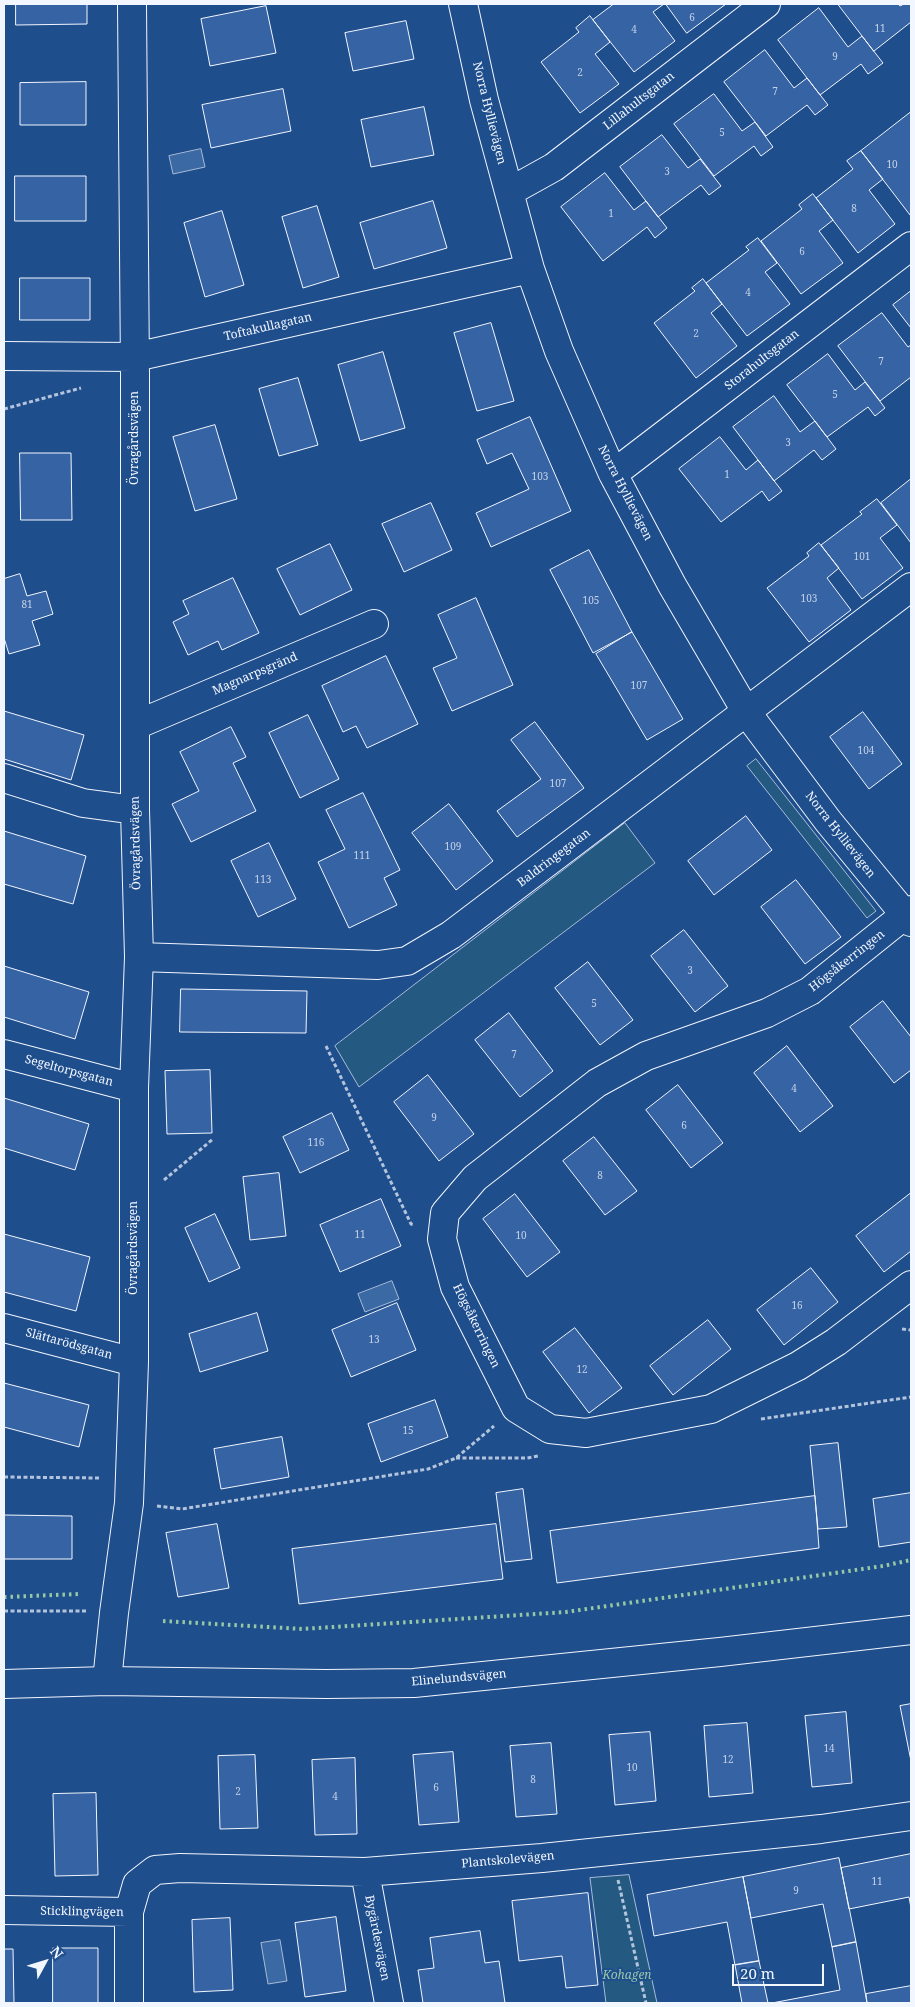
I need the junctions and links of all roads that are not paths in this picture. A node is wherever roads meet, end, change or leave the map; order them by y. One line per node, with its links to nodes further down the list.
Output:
1 (132, 4): 8 (street, Övragårdsvägen)
2 (463, 4): 4 (street, Norra Hyllievägen)
3 (766, 4): 4 (street, Lillahultsgatan)
4 (509, 192): 6 (street, Norra Hyllievägen)
5 (911, 246): 9 (street, Storahultsgatan)
6 (530, 269): 8 (street, Toftakullagatan); 9 (street, Norra Hyllievägen)
7 (4, 356): 8 (street, Toftakullagatan)
8 (135, 357): 13 (street, Övragårdsvägen)
9 (613, 474): 12 (street, Norra Hyllievägen)
10 (911, 587): 12 (street, Baldringegatan)
11 (374, 624): 13 (street, Magnarpsgränd)
12 (747, 713): 16 (street, Norra Hyllievägen); 17 (street, Baldringegatan)
13 (136, 725): 15 (street, Övragårdsvägen)
14 (4, 778): 15 (street)
15 (135, 810): 17 (street, Övragårdsvägen)
16 (909, 916): 20 (street, Högsåkerringen)
17 (139, 957): 19 (street, Övragårdsvägen)
18 (4, 1054): 19 (street, Segeltorpsgatan)
19 (134, 1088): 22 (street, Övragårdsvägen)
20 (911, 1285)
21 (4, 1328): 22 (street, Slättarödsgatan)
22 (134, 1362): 24 (street, Övragårdsvägen)
23 (911, 1630): 24 (street, Elinelundsvägen)
24 (107, 1681): 25 (street, Elinelundsvägen)
25 (4, 1684)
26 (911, 1816): 27 (street, Plantskolevägen)
27 (365, 1872): 29 (street, Plantskolevägen); 31 (street, Bygärdesvägen)
28 (4, 1910): 29 (street, Sticklingvägen)
29 (129, 1912): 30 (street, Sticklingvägen)
30 (130, 2003)
31 (390, 2003)

